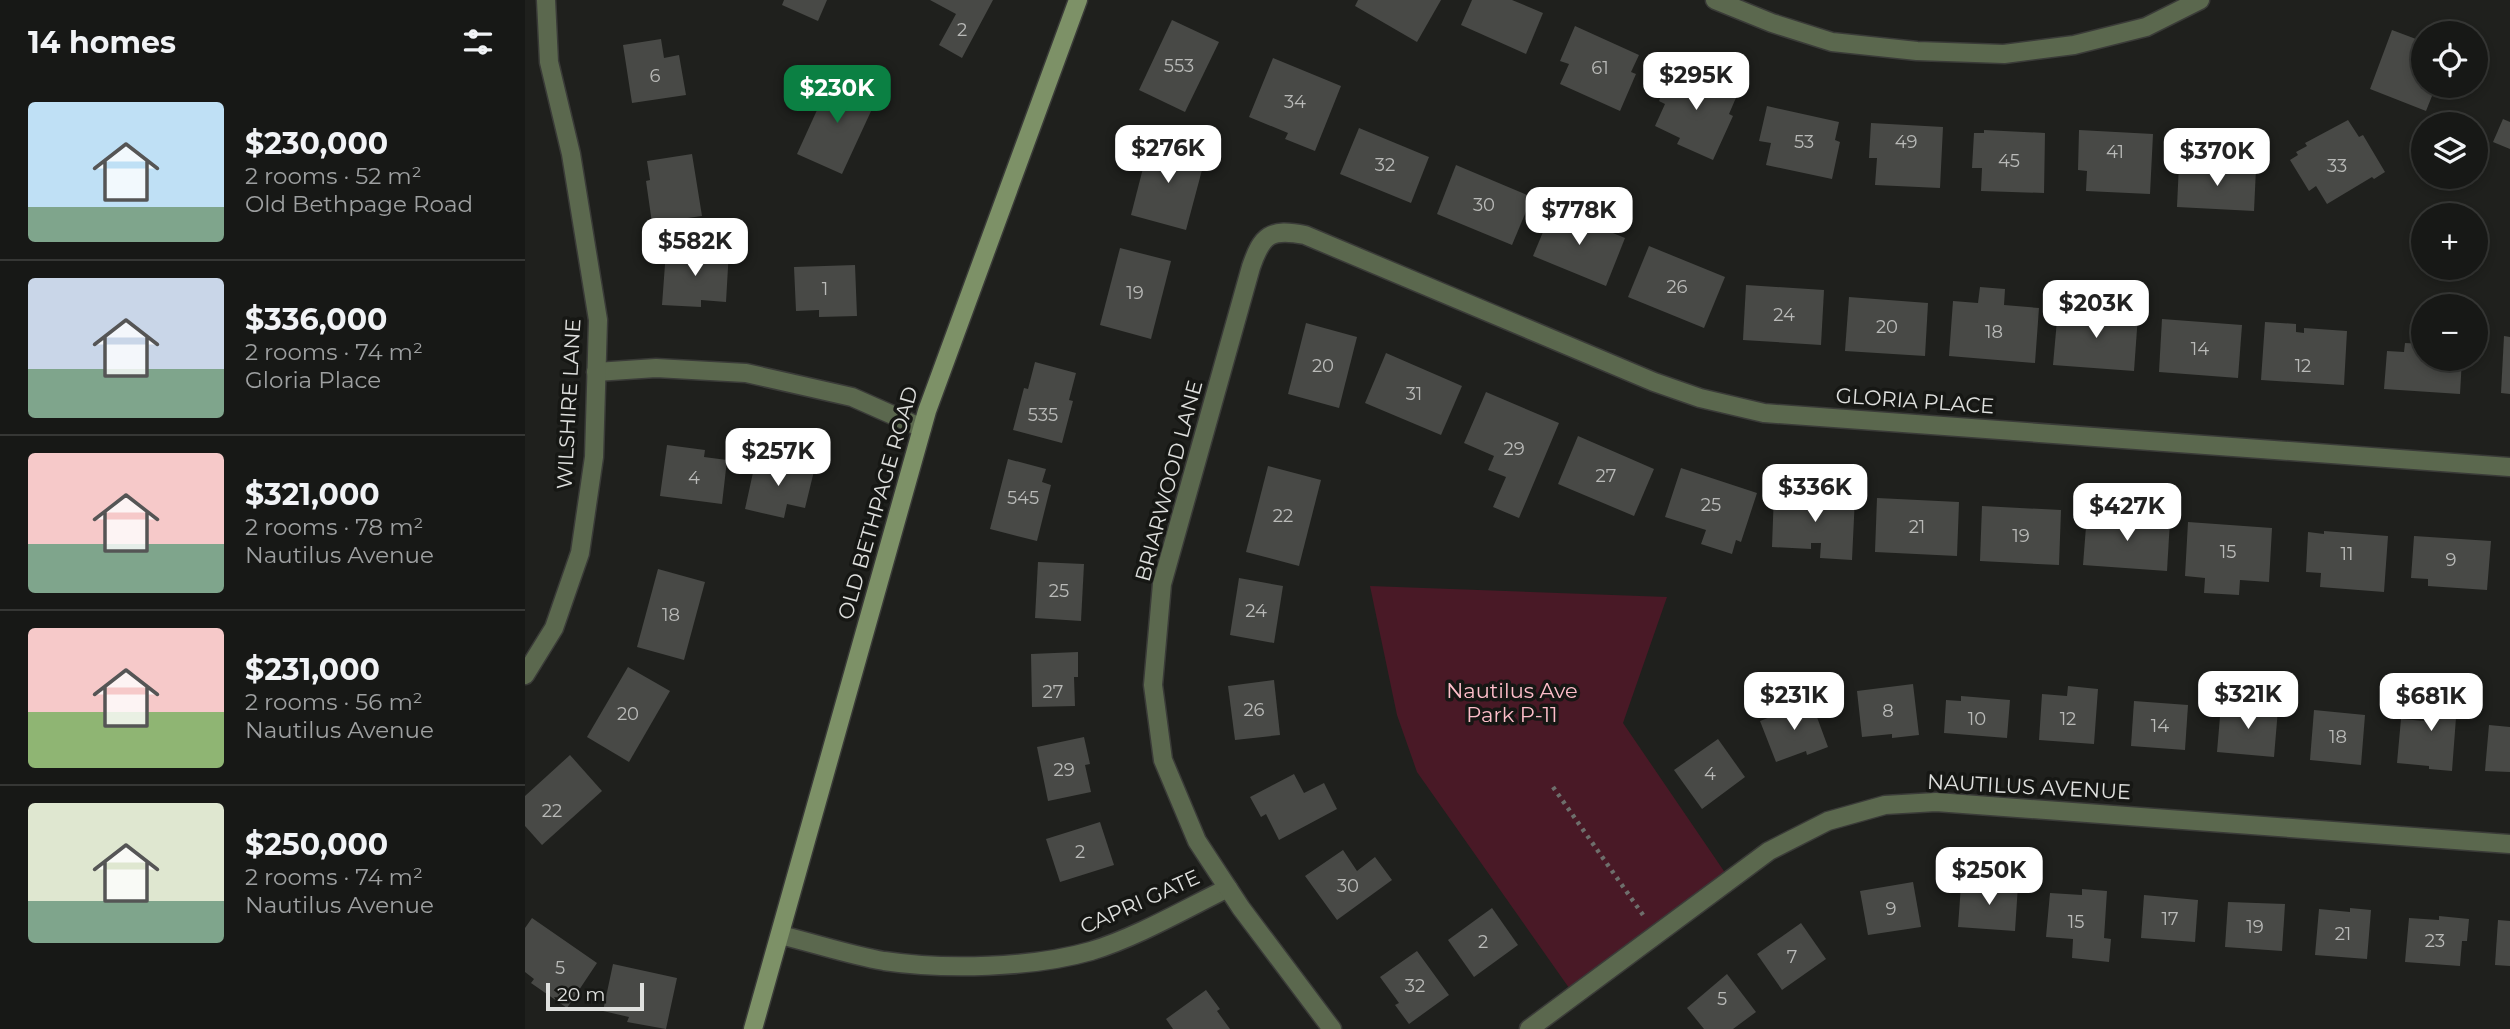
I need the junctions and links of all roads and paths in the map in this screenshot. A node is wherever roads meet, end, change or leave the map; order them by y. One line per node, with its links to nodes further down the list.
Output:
1 (546, 0): 6 (street, WILSHIRE LANE)
2 (1078, 0): 7 (main road, OLD BETHPAGE ROAD)
3 (1715, 0): 4 (street)
4 (2200, 0)
5 (1345, 252): 8 (street, GLORIA PLACE); 12 (street, BRIARWOOD LANE)
6 (596, 372): 7 (street); 9 (street, WILSHIRE LANE)
7 (922, 428): 14 (main road, OLD BETHPAGE ROAD)
8 (2510, 467)
9 (525, 674)
10 (1553, 787): 13 (path)
11 (2510, 844): 13 (street, NAUTILUS AVENUE)
12 (1228, 888): 14 (street, CAPRI GATE); 16 (street, BRIARWOOD LANE)
13 (1657, 934): 17 (street, NAUTILUS AVENUE)
14 (780, 935): 15 (main road, OLD BETHPAGE ROAD)
15 (753, 1029)
16 (1332, 1029)
17 (1529, 1029)

